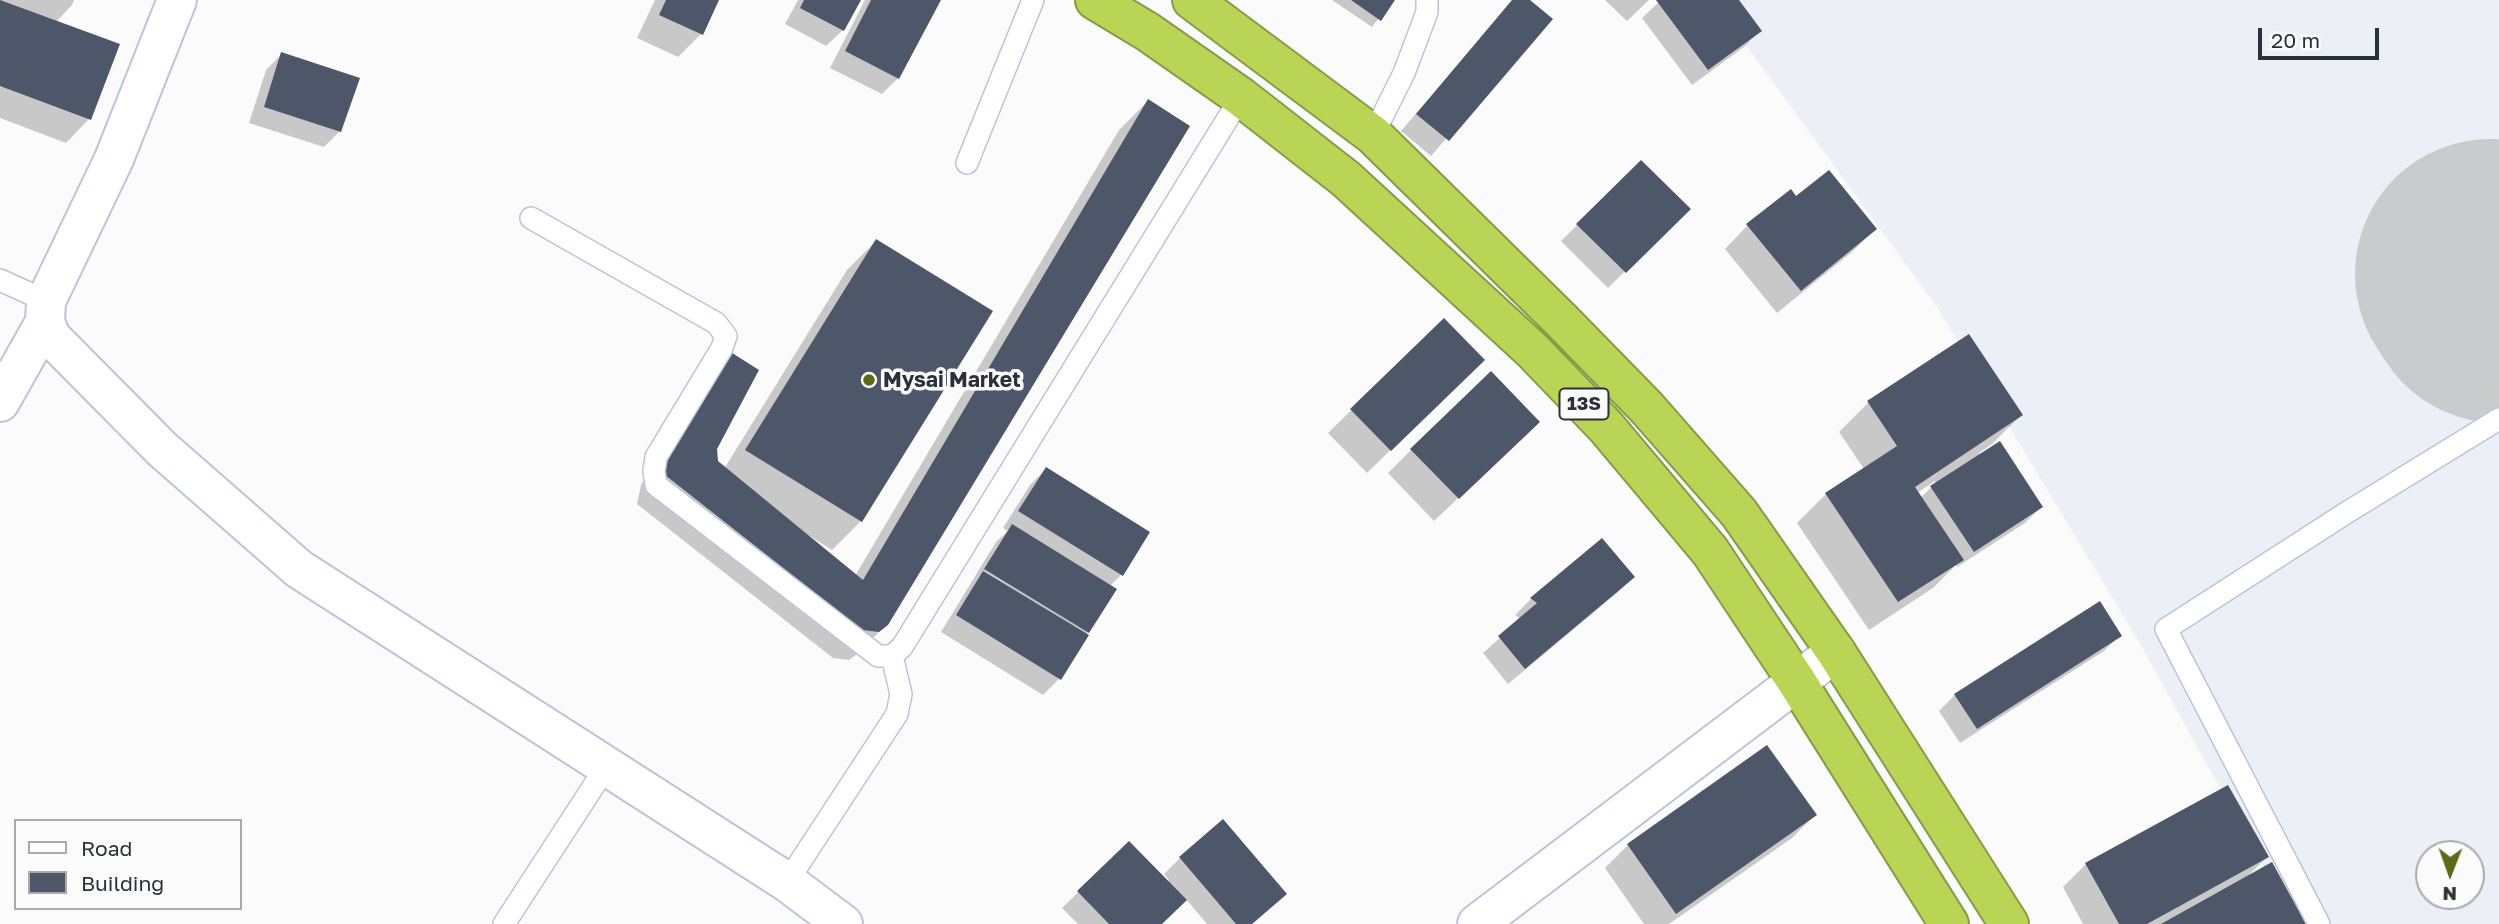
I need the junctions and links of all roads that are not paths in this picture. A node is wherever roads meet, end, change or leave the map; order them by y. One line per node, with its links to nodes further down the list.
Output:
1 (177, 0): 11 (street)
2 (1033, 0): 8 (lane)
3 (1095, 0): 6 (highway, 13S)
4 (1192, 0): 7 (highway, 13S)
5 (1427, 0): 7 (lane)
6 (1241, 97): 15 (lane); 16 (highway, 13S)
7 (1373, 135): 14 (highway, 13S)
8 (967, 163)
9 (531, 218): 15 (lane)
10 (0, 280): 11 (lane)
11 (46, 311): 12 (street); 17 (street)
12 (0, 401)
13 (2499, 419): 24 (lane)
14 (1836, 652): 16 (street); 23 (highway, 13S)
15 (892, 656): 18 (lane)
16 (1797, 682): 21 (street); 22 (highway, 13S)
17 (606, 767): 18 (street); 19 (lane)
18 (787, 882): 20 (street)
19 (504, 924)
20 (843, 924)
21 (1477, 924)
22 (1949, 924)
23 (2009, 924)
24 (2319, 924)

